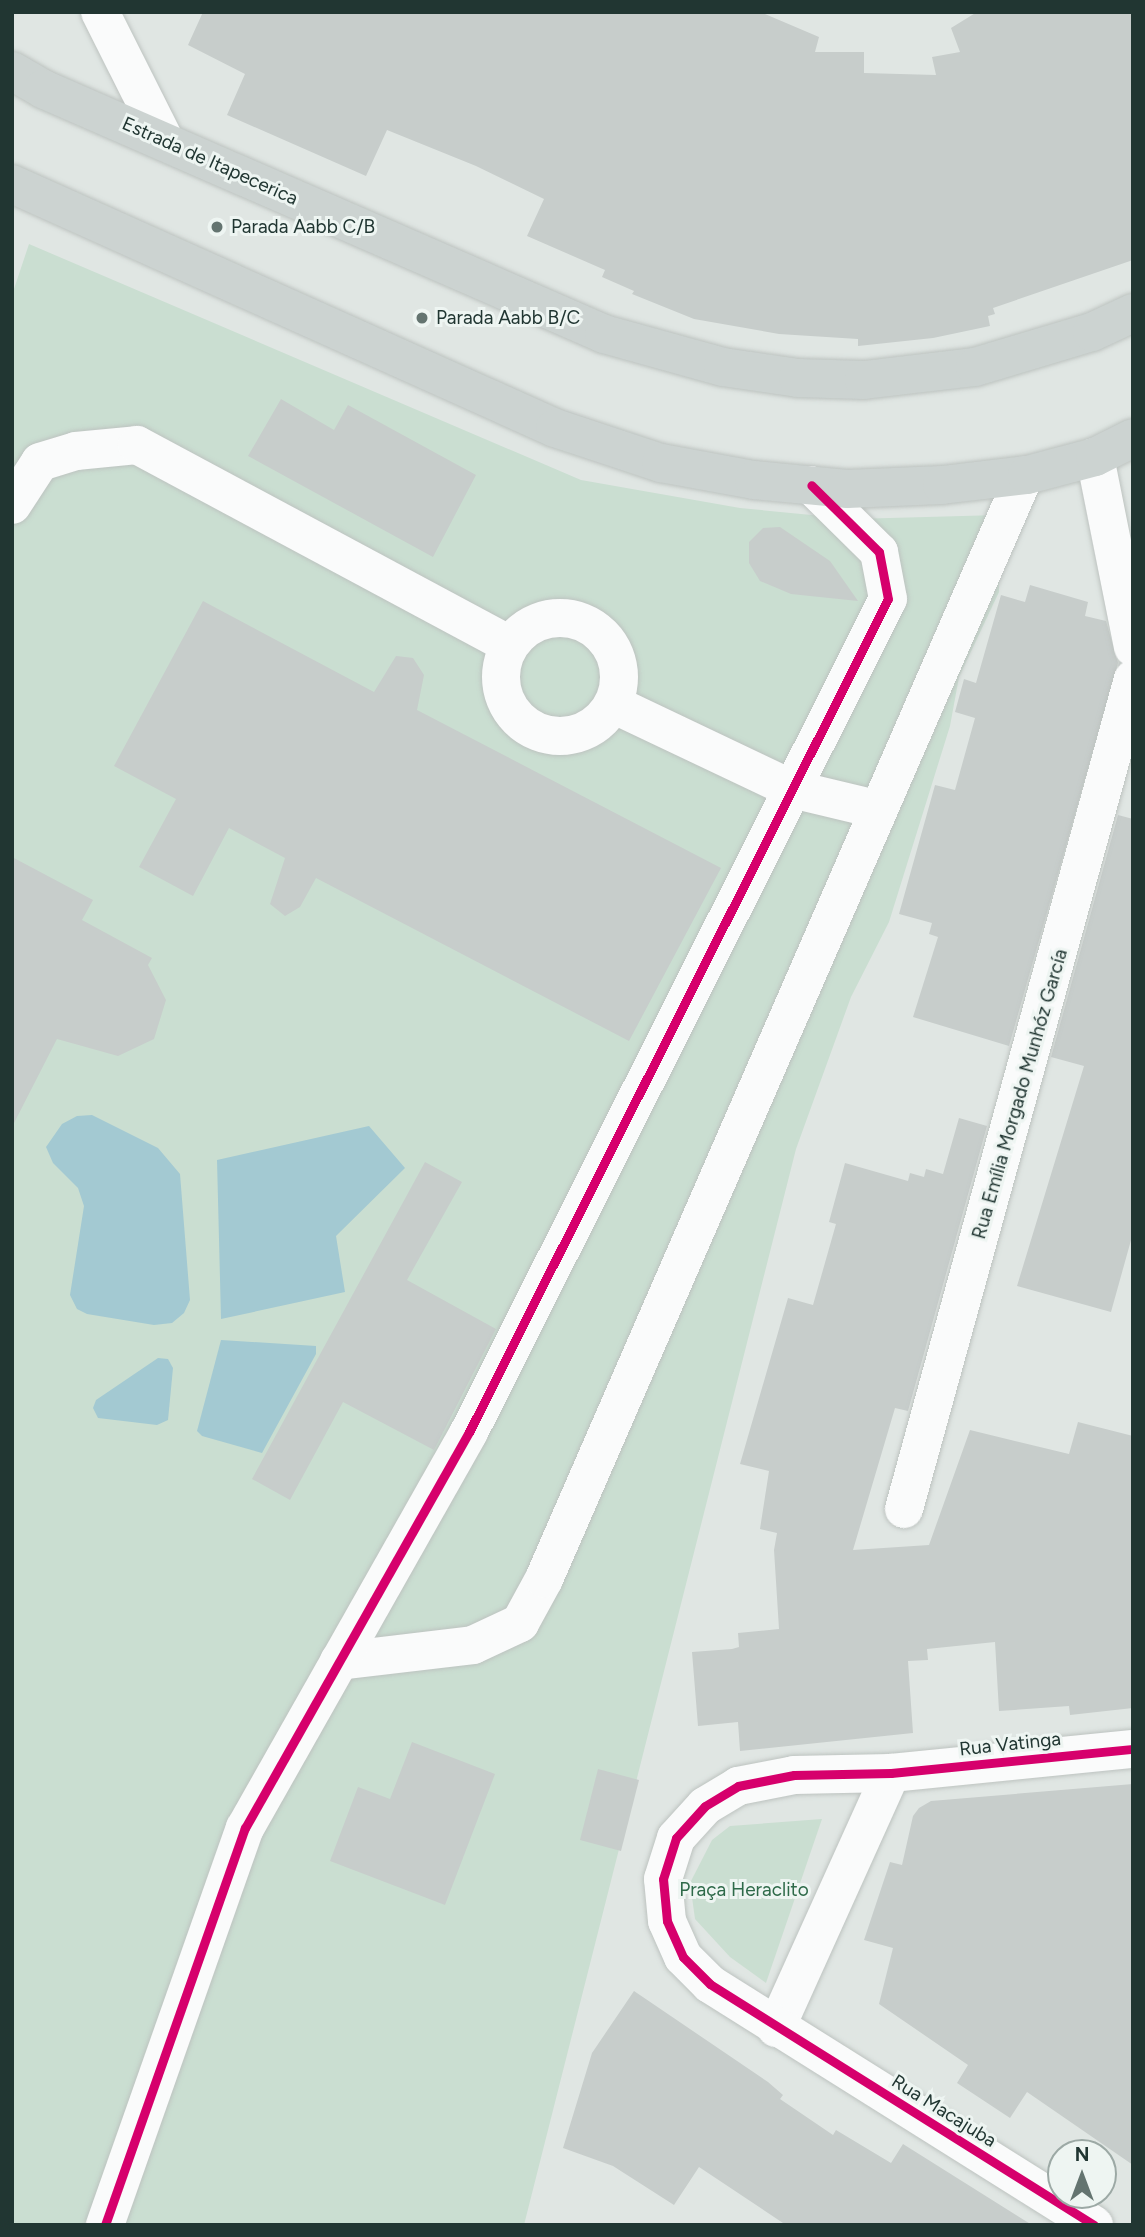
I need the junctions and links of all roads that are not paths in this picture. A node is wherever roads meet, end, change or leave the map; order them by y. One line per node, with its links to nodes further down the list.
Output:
1 (100, 12): 3 (street)
2 (12, 71): 3 (main road, Estrada de Itapecerica)
3 (165, 141): 5 (main road, Estrada de Itapecerica)
4 (12, 184): 9 (main road)
5 (1133, 313)
6 (1133, 438): 7 (main road)
7 (1095, 457): 8 (main road); 12 (street)
8 (1024, 476): 9 (main road); 16 (street)
9 (811, 485): 15 (street)
10 (12, 505): 11 (street)
11 (508, 644): 14 (street); 14 (street)
12 (1133, 647)
13 (1133, 679): 17 (street, Rua Emília Morgado Munhóz García)
14 (615, 705): 15 (street)
15 (792, 789): 16 (street); 18 (street)
16 (876, 809): 18 (street)
17 (904, 1509)
18 (339, 1661): 22 (street)
19 (1133, 1749): 20 (street, Rua Vatinga)
20 (891, 1773): 21 (street); 21 (street)
21 (776, 2028): 23 (street, Rua Macajuba)
22 (105, 2225)
23 (1094, 2225)

